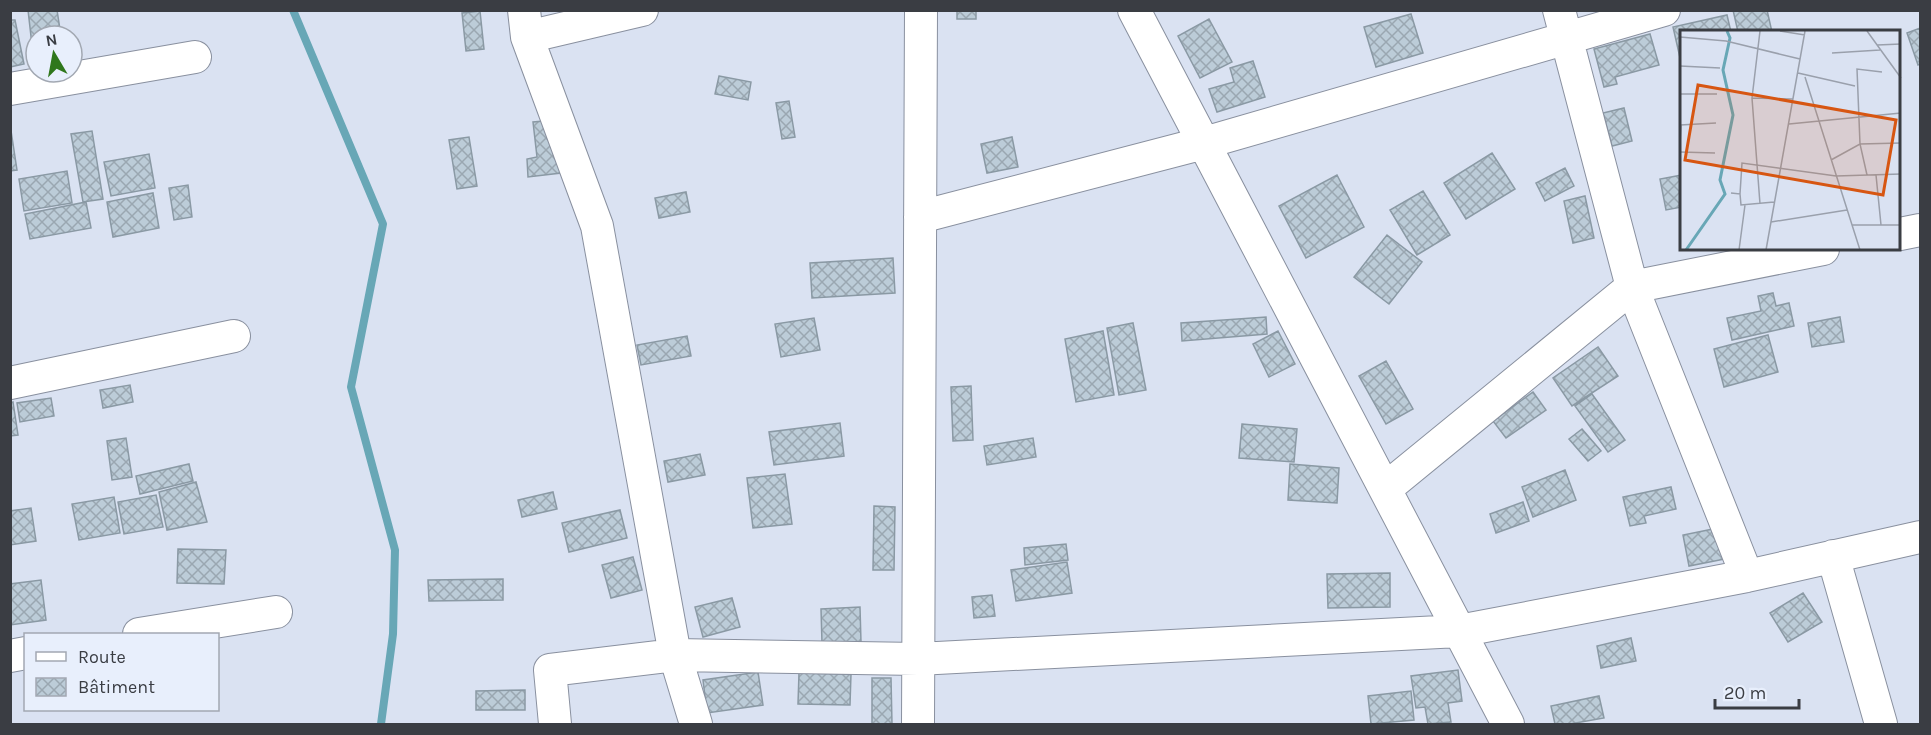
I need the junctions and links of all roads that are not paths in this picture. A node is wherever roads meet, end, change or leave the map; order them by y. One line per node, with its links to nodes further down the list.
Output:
1 (642, 10): 5 (street)
2 (921, 10): 10 (street)
3 (1134, 10): 9 (street)
4 (1664, 10): 6 (street)
5 (526, 24): 24 (street)
6 (1562, 24): 9 (street); 14 (street)
7 (195, 57): 8 (street)
8 (10, 89)
9 (1204, 143): 10 (street); 17 (street)
10 (920, 216): 25 (street)
11 (1920, 230): 12 (street)
12 (1901, 234)
13 (1818, 250): 14 (street)
14 (1632, 287): 17 (street); 20 (street)
15 (234, 336): 16 (street)
16 (10, 383)
17 (1385, 489): 22 (street)
18 (1920, 537): 19 (street)
19 (1833, 556): 20 (street); 30 (street)
20 (1747, 576): 22 (street)
21 (276, 612): 23 (street)
22 (1459, 631): 25 (street); 29 (street)
23 (145, 633)
24 (675, 655): 25 (street); 26 (street); 27 (street)
25 (918, 658): 28 (street)
26 (555, 724)
27 (696, 724)
28 (918, 724)
29 (1508, 724)
30 (1881, 724)

